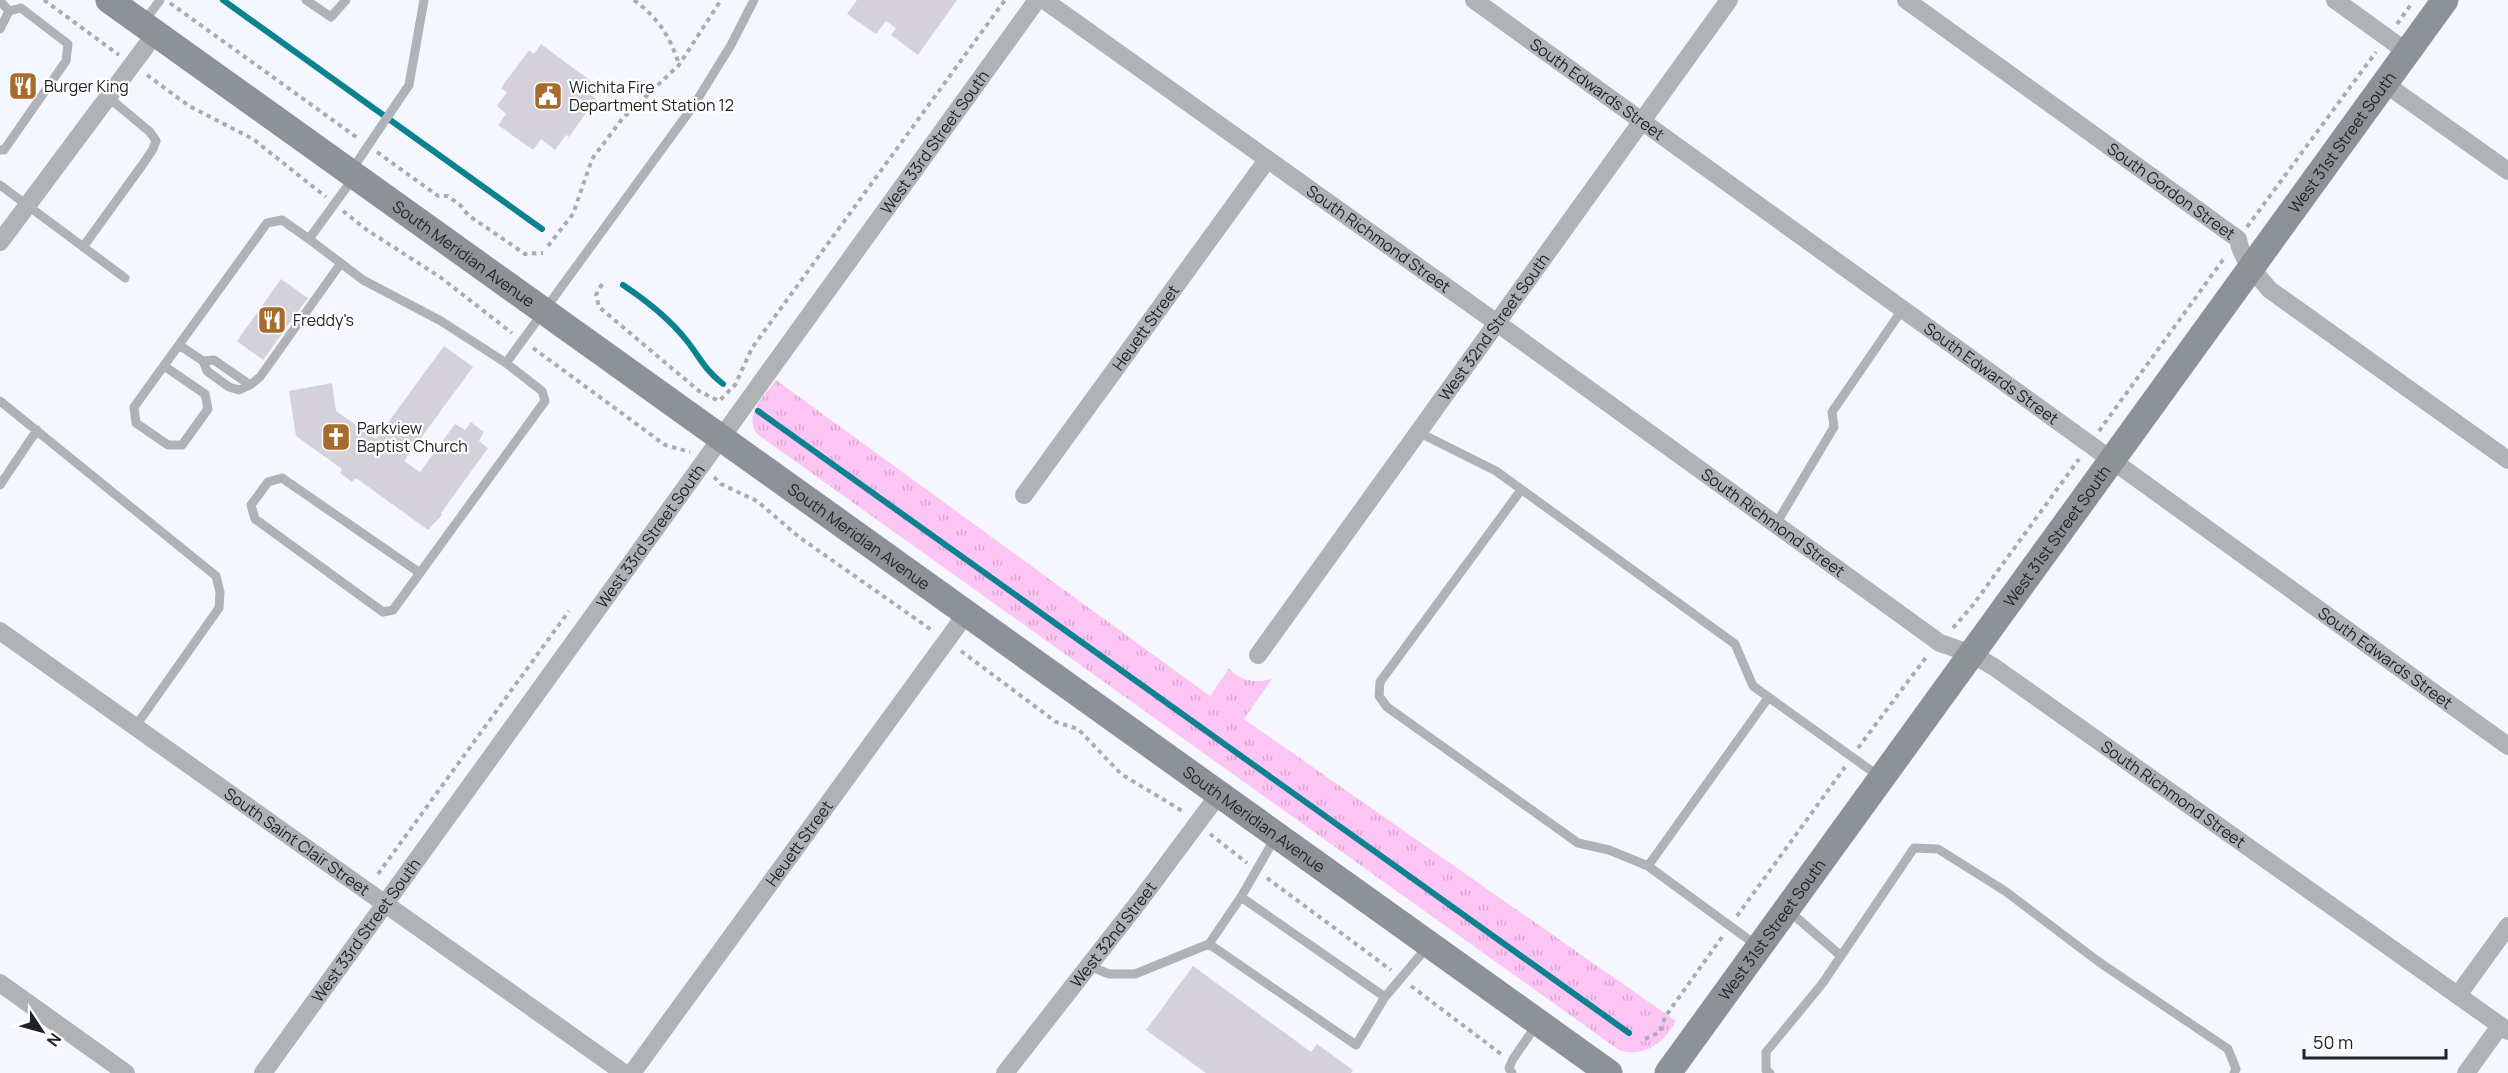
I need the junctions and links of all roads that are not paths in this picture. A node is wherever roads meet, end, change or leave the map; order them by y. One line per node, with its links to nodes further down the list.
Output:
1 (109, 0): 17 (main road, South Meridian Avenue)
2 (160, 0): 17 (lane)
3 (306, 0): 4 (lane)
4 (346, 0)
5 (424, 0): 25 (lane)
6 (754, 0): 35 (lane)
7 (1037, 0): 45 (street, West 33rd Street South)
8 (1044, 0): 23 (street, South Richmond Street)
9 (1474, 0): 21 (street, South Edwards Street)
10 (1729, 0): 21 (street, West 32nd Street South)
11 (1906, 0): 32 (street, South Gordon Street)
12 (2335, 0): 18 (street)
13 (2445, 0): 18 (main road, West 31st Street South)
14 (0, 2): 15 (lane)
15 (9, 11): 16 (lane); 22 (lane)
16 (0, 29)
17 (149, 29): 20 (street); 25 (main road, South Meridian Avenue)
18 (2397, 44): 19 (main road, West 31st Street South)
19 (2384, 83): 24 (street); 32 (main road, West 31st Street South)
20 (108, 98): 27 (street); 30 (lane)
21 (1643, 121): 34 (street, South Edwards Street); 36 (street, West 32nd Street South)
22 (0, 150)
23 (1267, 160): 36 (street, South Richmond Street); 50 (street, Heuett Street)
24 (2508, 171)
25 (352, 174): 28 (lane); 35 (main road, South Meridian Avenue)
26 (0, 185): 27 (lane)
27 (27, 206): 29 (street); 30 (lane)
28 (309, 239): 31 (lane); 37 (lane)
29 (0, 242)
30 (83, 247): 33 (lane)
31 (341, 263): 39 (lane); 41 (lane)
32 (2252, 269): 46 (main road, West 31st Street South); 47 (street, South Gordon Street)
33 (125, 278)
34 (1902, 310): 46 (street, South Edwards Street); 51 (lane)
35 (543, 311): 39 (lane); 45 (main road, South Meridian Avenue)
36 (1497, 323): 44 (street, West 32nd Street South); 51 (street, South Richmond Street)
37 (179, 345): 38 (lane); 40 (lane)
38 (203, 361): 41 (lane); 41 (lane)
39 (506, 363): 52 (lane)
40 (164, 366): 40 (lane)
41 (250, 385)
42 (0, 401): 43 (lane)
43 (37, 430): 48 (lane); 58 (lane)
44 (1418, 432): 49 (lane); 56 (street, West 32nd Street South)
45 (720, 437): 53 (main road, South Meridian Avenue); 65 (street, West 33rd Street South)
46 (2111, 460): 55 (main road, West 31st Street South); 59 (street, South Edwards Street)
47 (2508, 460)
48 (0, 485)
49 (1521, 490): 57 (lane); 63 (lane)
50 (1024, 495)
51 (1776, 524): 55 (street, South Richmond Street)
52 (420, 573): 52 (lane)
53 (966, 614): 61 (main road, South Meridian Avenue); 81 (street, Heuett Street)
54 (0, 631): 58 (street, South Saint Clair Street)
55 (1972, 654): 60 (main road, West 31st Street South); 74 (street, South Richmond Street)
56 (1258, 655)
57 (1768, 698): 60 (lane); 63 (lane)
58 (135, 727): 65 (street, South Saint Clair Street)
59 (2508, 746)
60 (1882, 778): 66 (main road, West 31st Street South)
61 (1219, 794): 62 (main road, South Meridian Avenue); 72 (street, West 32nd Street)
62 (1277, 836): 64 (lane); 69 (main road, South Meridian Avenue)
63 (1648, 866): 70 (lane)
64 (1241, 897): 68 (lane); 75 (lane)
65 (385, 904): 79 (street, West 33rd Street South); 80 (street, South Saint Clair Street)
66 (1787, 909): 70 (main road, West 31st Street South); 71 (lane)
67 (2508, 926): 74 (street)
68 (1209, 944): 72 (lane); 75 (lane)
69 (1430, 945): 75 (lane); 76 (main road, South Meridian Avenue)
70 (1759, 948): 85 (main road, West 31st Street South)
71 (1842, 956): 86 (lane); 87 (lane)
72 (1089, 966): 82 (street, West 32nd Street)
73 (0, 983): 78 (street)
74 (2458, 995): 77 (street, South Richmond Street)
75 (1385, 997)
76 (1538, 1022): 83 (lane); 84 (main road, South Meridian Avenue)
77 (2504, 1028): 88 (street)
78 (126, 1073)
79 (263, 1073)
80 (624, 1073)
81 (632, 1073)
82 (1005, 1073)
83 (1512, 1073)
84 (1610, 1073)
85 (1668, 1073)
86 (1770, 1073)
87 (2234, 1073)
88 (2466, 1073)

